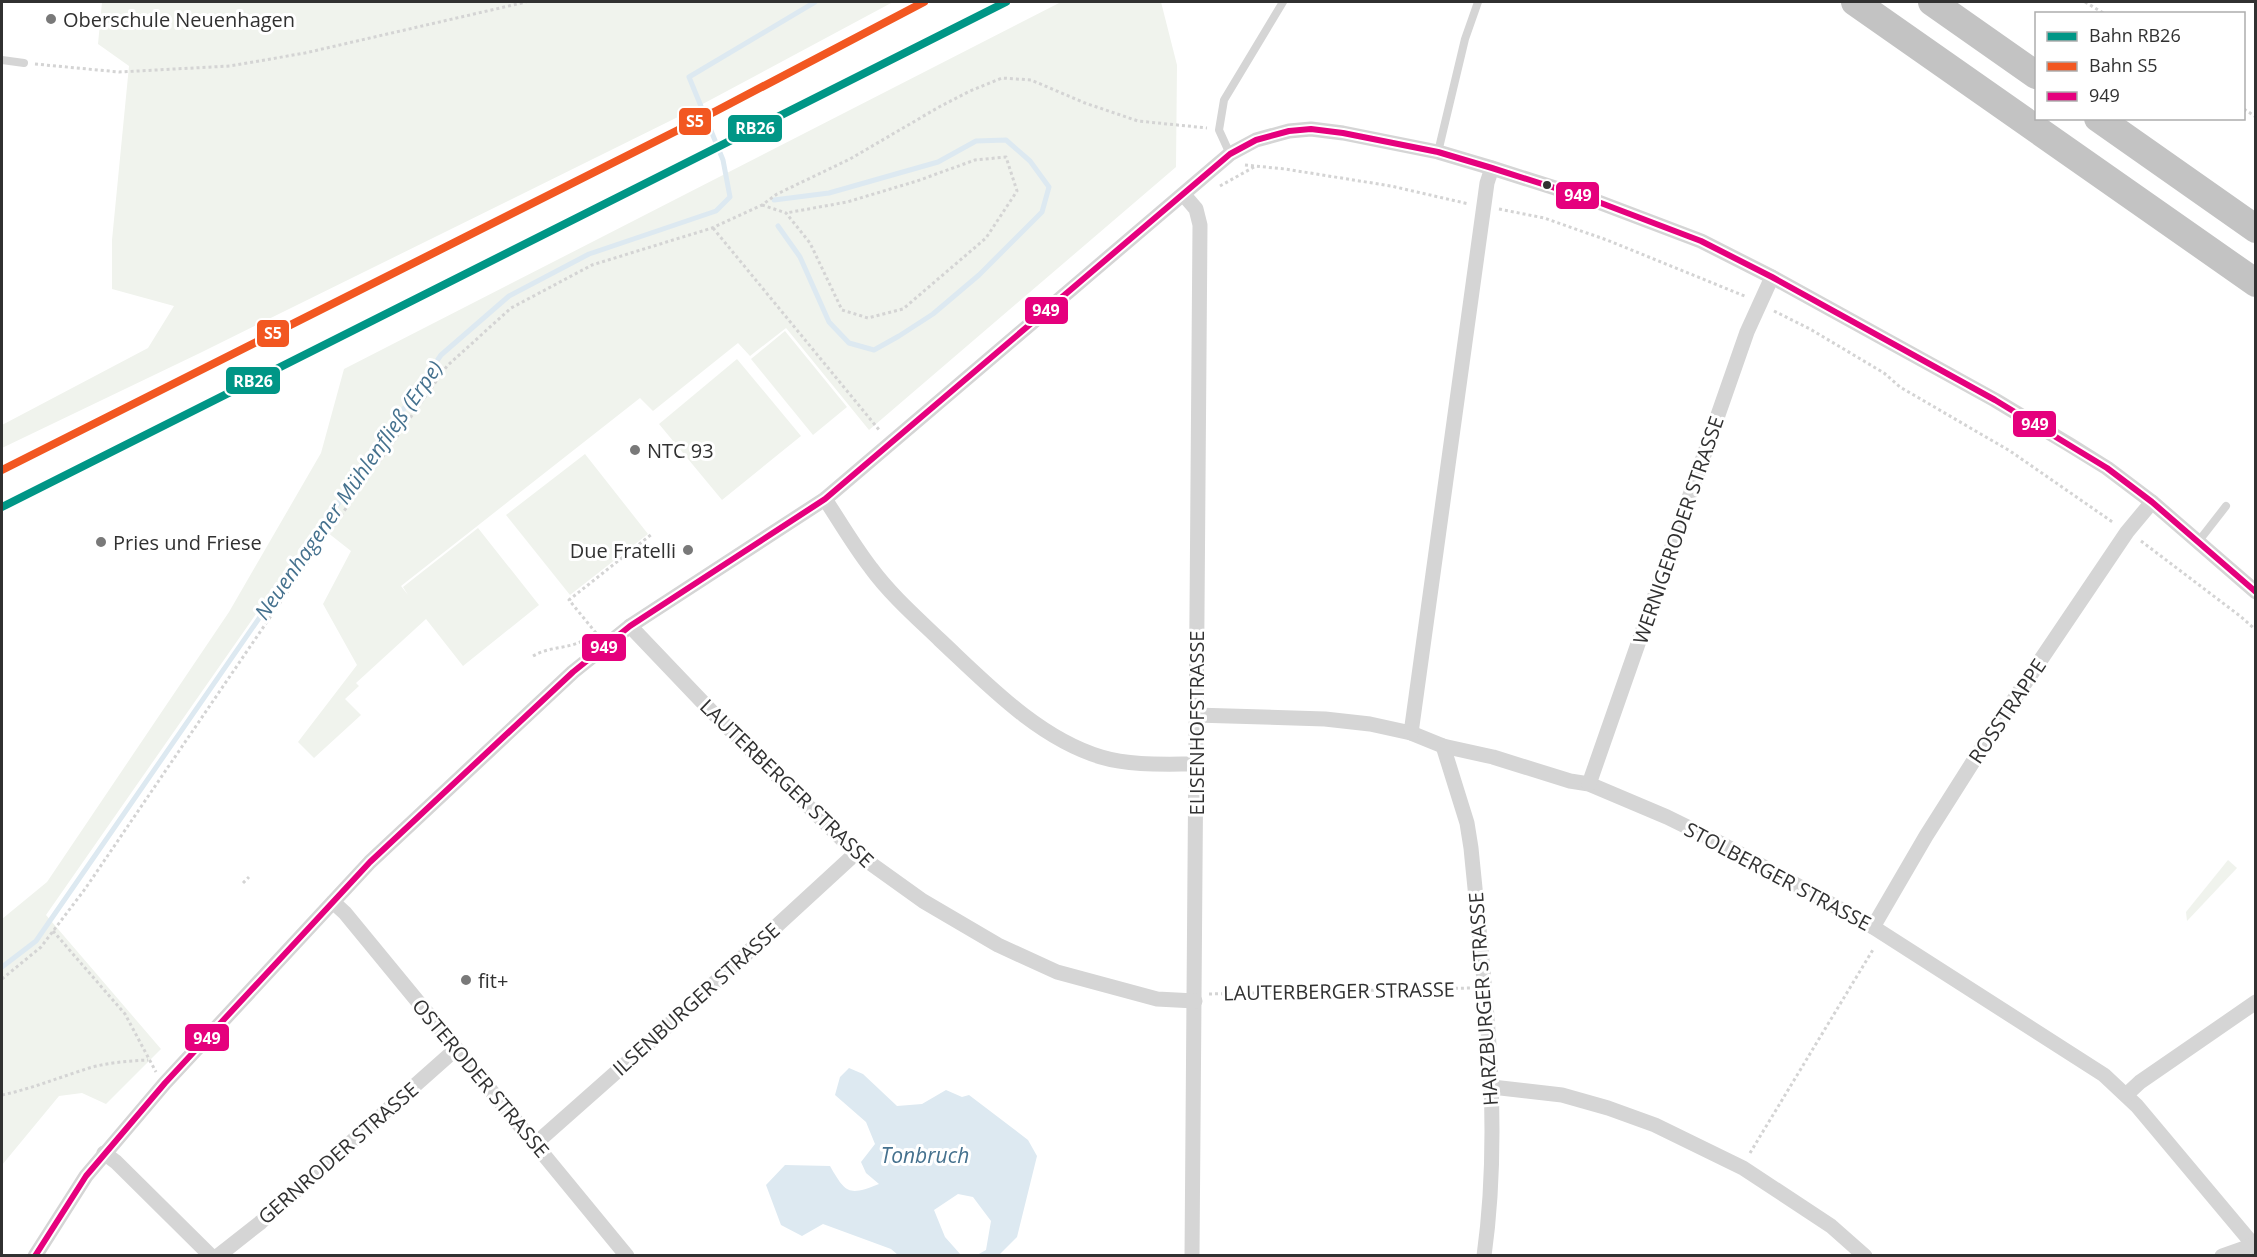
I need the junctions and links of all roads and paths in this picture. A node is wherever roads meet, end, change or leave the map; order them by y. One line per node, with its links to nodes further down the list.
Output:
1 (526, 2): 9 (path)
2 (1283, 2): 12 (lane)
3 (1478, 2): 13 (lane)
4 (1855, 2): 23 (highway)
5 (1932, 2): 10 (highway)
6 (2085, 2): 7 (path)
7 (2102, 12)
8 (2, 60): 9 (lane)
9 (24, 63)
10 (2035, 74)
11 (2101, 120): 21 (highway)
12 (1219, 130): 14 (lane); 18 (path)
13 (1438, 152): 14 (street); 16 (street)
14 (1230, 154): 17 (street)
15 (1254, 167): 17 (path)
16 (1492, 168): 22 (street); 40 (street)
17 (1189, 201): 25 (street); 39 (street, ELISENHOFSTRASSE)
18 (762, 205): 19 (path); 20 (path)
19 (786, 213): 19 (path)
20 (712, 228): 25 (path); 49 (path)
21 (2256, 230)
22 (1772, 277): 27 (street); 43 (street, WERNIGERODER STRASSE)
23 (2256, 283)
24 (1767, 307): 29 (path)
25 (891, 444): 26 (street)
26 (825, 499): 34 (street); 42 (street)
27 (2152, 502): 32 (street); 48 (street, ROSSTRAPPE)
28 (2226, 506): 32 (lane)
29 (2123, 529)
30 (652, 534): 36 (path)
31 (2133, 536): 35 (path)
32 (2198, 542): 33 (street)
33 (2256, 592)
34 (630, 626): 37 (street); 44 (street, LAUTERBERGER STRASSE)
35 (2256, 630)
36 (596, 632): 37 (path); 38 (path)
37 (607, 644): 47 (street)
38 (533, 656)
39 (1196, 715): 40 (street, STOLBERGER STRASSE); 42 (street, ELISENHOFSTRASSE)
40 (1411, 733): 41 (street, STOLBERGER STRASSE)
41 (1443, 746): 43 (street, STOLBERGER STRASSE); 51 (street, HARZBURGER STRASSE)
42 (1196, 764): 52 (street, ELISENHOFSTRASSE)
43 (1589, 784): 48 (street, STOLBERGER STRASSE)
44 (856, 853): 52 (street, LAUTERBERGER STRASSE); 60 (street, ILSENBURGER STRASSE)
45 (249, 877): 46 (path)
46 (243, 884)
47 (333, 902): 54 (street, OSTERODER STRASSE); 56 (street)
48 (1878, 930): 59 (street, STOLBERGER STRASSE); 62 (path)
49 (53, 931): 50 (path); 55 (path)
50 (2, 979)
51 (1484, 988): 52 (path, LAUTERBERGER STRASSE); 57 (street, HARZBURGER STRASSE)
52 (1195, 998): 68 (street, ELISENHOFSTRASSE)
53 (2256, 1002): 59 (street)
54 (456, 1049): 60 (street, OSTERODER STRASSE); 66 (street, GERNRODER STRASSE)
55 (148, 1060): 56 (path); 58 (path)
56 (165, 1083): 61 (street)
57 (1492, 1087): 62 (street); 69 (street, HARZBURGER STRASSE)
58 (2, 1095)
59 (2126, 1095): 63 (street, STOLBERGER STRASSE)
60 (535, 1144): 67 (street, OSTERODER STRASSE)
61 (104, 1153): 64 (street); 65 (street)
62 (1742, 1167): 70 (street)
63 (2255, 1246): 71 (street)
64 (35, 1256)
65 (212, 1256)
66 (218, 1256)
67 (627, 1256)
68 (1192, 1256)
69 (1484, 1256)
70 (1865, 1256)
71 (2222, 1256)

